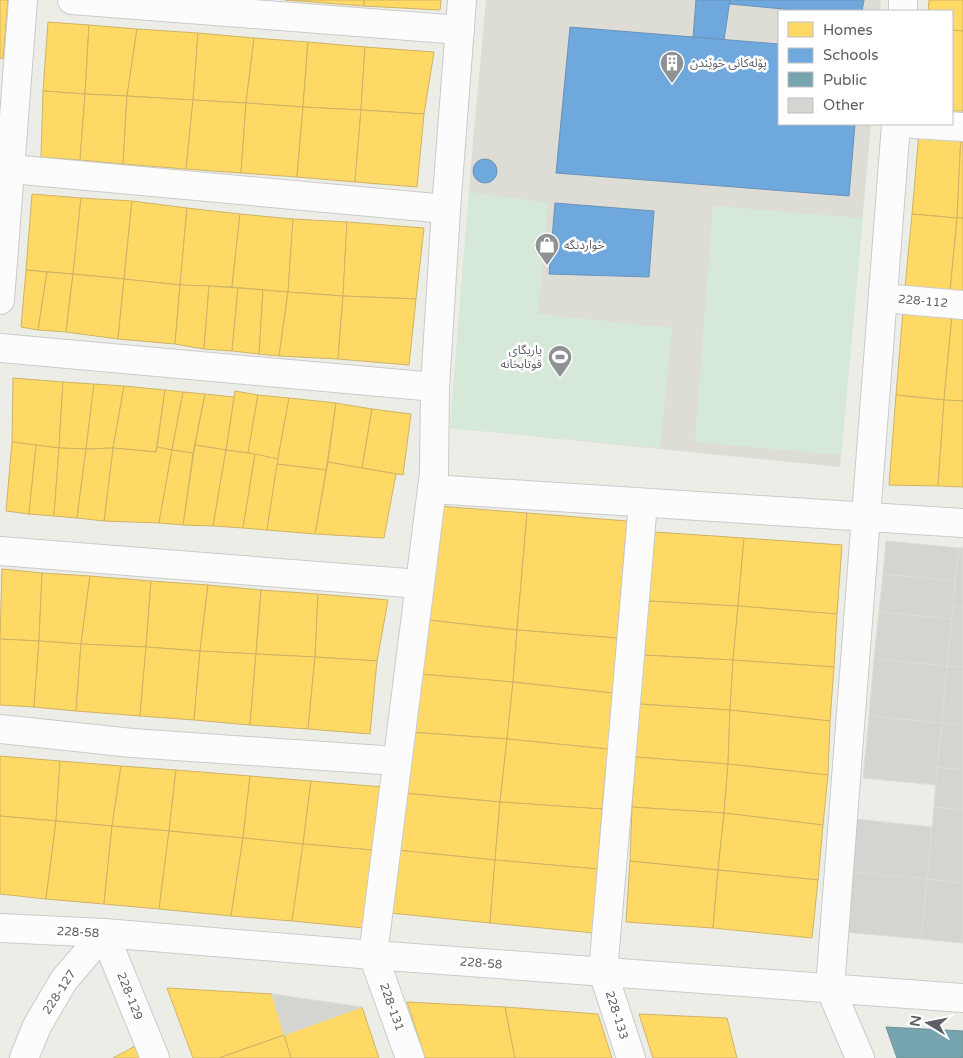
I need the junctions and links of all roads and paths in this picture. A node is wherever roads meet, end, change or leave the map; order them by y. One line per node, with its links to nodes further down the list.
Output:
1 (23, 0): 5 (street)
2 (72, 0): 4 (street)
3 (462, 0): 4 (street)
4 (460, 30): 10 (street)
5 (8, 101): 9 (street)
6 (896, 125): 11 (street)
7 (929, 125): 8 (street)
8 (963, 127)
9 (11, 169): 10 (street); 12 (street)
10 (446, 209): 15 (street)
11 (883, 298): 13 (street, 228-112); 18 (street)
12 (0, 300)
13 (963, 305)
14 (0, 348): 15 (street)
15 (435, 386): 16 (street)
16 (432, 489): 17 (street); 21 (street)
17 (643, 503): 18 (street); 27 (street)
18 (867, 517): 19 (street); 28 (street)
19 (963, 523)
20 (0, 551): 21 (street)
21 (420, 584): 23 (street)
22 (0, 729): 23 (street)
23 (397, 761): 26 (street)
24 (0, 928): 25 (street, 228-58)
25 (104, 933): 26 (street, 228-58); 30 (street, 228-127); 31 (street, 228-129)
26 (373, 955): 27 (street, 228-58); 32 (street, 228-131)
27 (603, 972): 28 (street, 228-58); 33 (street, 228-133)
28 (830, 988): 29 (street, 228-58); 34 (street)
29 (963, 998)
30 (24, 1058)
31 (155, 1058)
32 (410, 1058)
33 (631, 1058)
34 (860, 1058)

